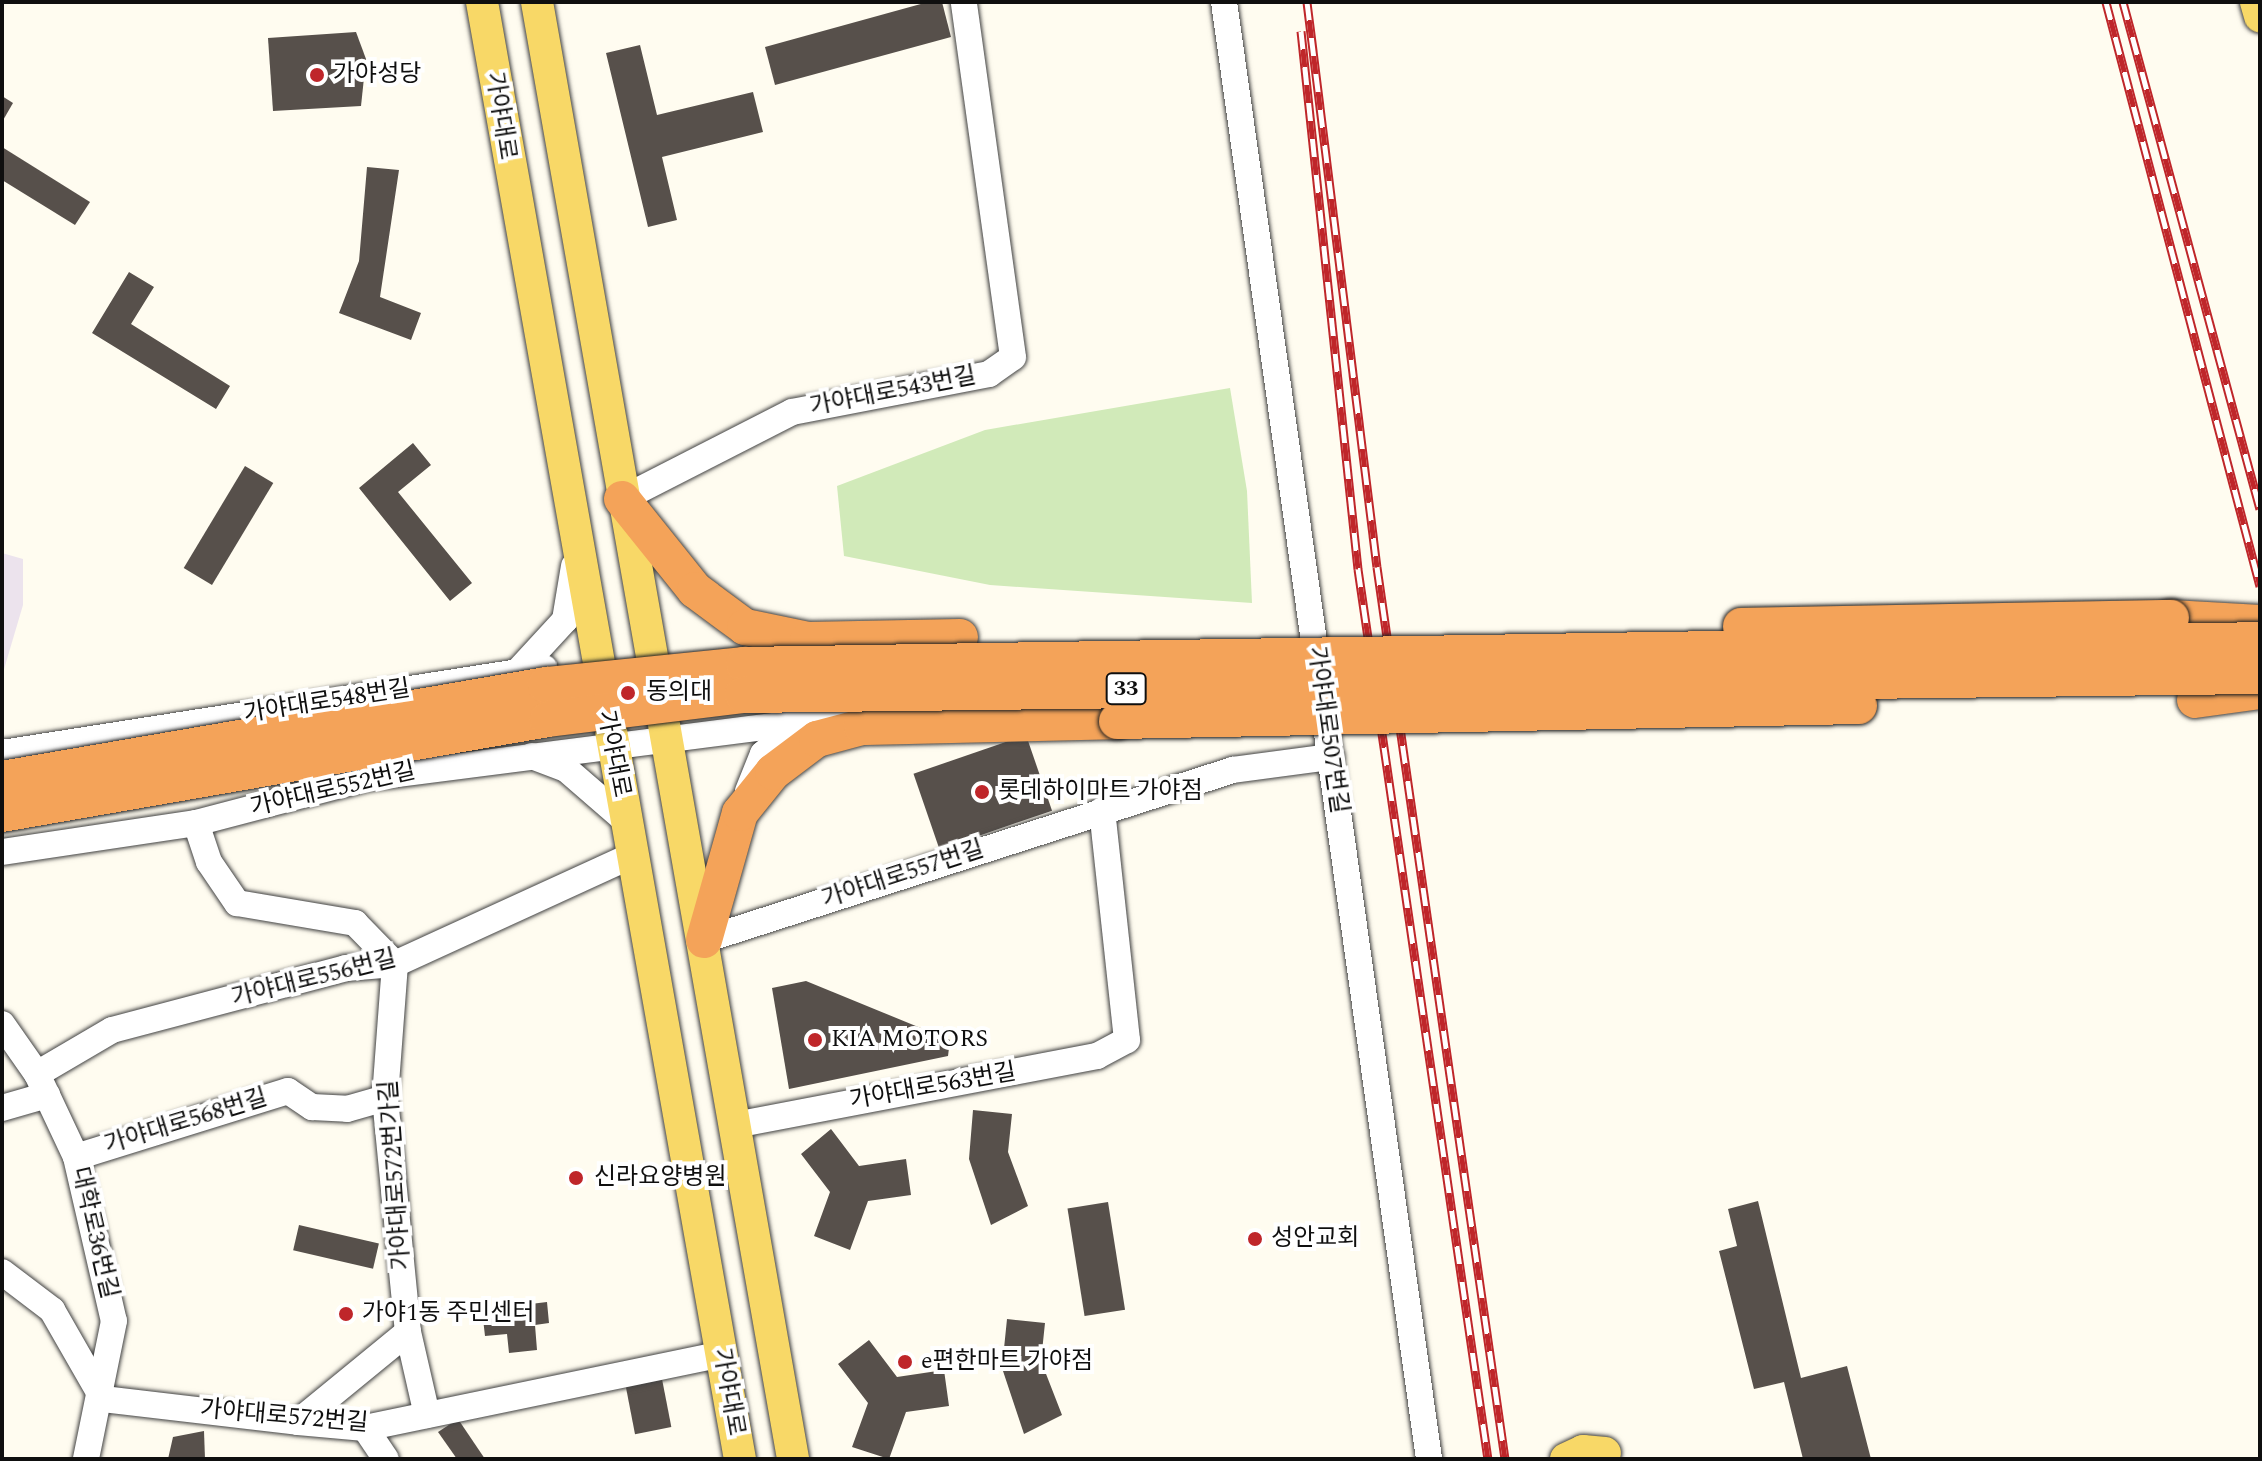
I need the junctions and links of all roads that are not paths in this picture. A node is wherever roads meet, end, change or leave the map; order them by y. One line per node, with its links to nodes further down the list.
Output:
1 (482, 2): 8 (main road, 가야대로)
2 (537, 2): 7 (main road)
3 (964, 2): 7 (street, 가야대로543번길)
4 (1224, 2): 23 (street, 가야대로507번길)
5 (2256, 2): 6 (main road)
6 (2260, 16)
7 (622, 499): 9 (highway); 13 (main road)
8 (574, 550): 12 (main road, 가야대로); 14 (street)
9 (733, 618): 10 (highway, bridge); 15 (street)
10 (2260, 623)
11 (2260, 640): 24 (highway, 33, bridge)
12 (596, 661): 13 (street, 가야대로548번길); 14 (street, 가야대로548번길); 20 (main road, 가야대로)
13 (653, 662): 15 (street, 가야대로548번길); 19 (main road)
14 (515, 672): 21 (street, 가야대로548번길)
15 (872, 674): 18 (street, 가야대로552번길)
16 (2260, 676): 27 (highway, 33, bridge)
17 (2260, 691): 26 (highway, bridge)
18 (798, 723): 19 (street, 가야대로552번길); 26 (street)
19 (666, 738): 20 (street, 가야대로552번길); 32 (main road)
20 (611, 744): 22 (street, 가야대로552번길); 28 (main road, 가야대로)
21 (2, 753)
22 (528, 755): 28 (street); 29 (street, 가야대로552번길)
23 (1331, 757): 25 (street, 가야대로557번길); 53 (street, 가야대로507번길)
24 (2, 779)
25 (1102, 810): 32 (street, 가야대로557번길); 39 (street, 가야대로563번길)
26 (740, 813): 32 (highway)
27 (2, 814)
28 (626, 821): 31 (main road, 가야대로)
29 (196, 823): 30 (street, 가야대로552번길); 33 (street)
30 (2, 852)
31 (633, 855): 33 (street, 가야대로556번길); 34 (main road, 가야대로)
32 (705, 947): 34 (main road); 39 (main road)
33 (395, 964): 36 (street, 가야대로556번길); 37 (street, 가야대로572번가길)
34 (653, 968): 43 (main road, 가야대로)
35 (2, 1024): 36 (street, 대학로36번길)
36 (42, 1084): 38 (street); 40 (street, 대학로36번길)
37 (385, 1098): 40 (street, 가야대로568번길); 42 (street, 가야대로572번가길)
38 (2, 1108)
39 (735, 1125): 52 (main road)
40 (76, 1157): 44 (street, 대학로36번길)
41 (2, 1272): 44 (street)
42 (408, 1332): 45 (street, 가야대로572번가길); 46 (street)
43 (721, 1354): 45 (street, 가야대로572번길); 51 (main road, 가야대로)
44 (103, 1399): 46 (street, 가야대로572번길); 49 (street, 대학로36번길)
45 (427, 1415): 47 (street, 가야대로572번길)
46 (298, 1422): 47 (street, 가야대로572번길)
47 (365, 1428): 50 (street)
48 (1610, 1456): 54 (main road)
49 (86, 1459)
50 (386, 1459)
51 (740, 1459)
52 (793, 1459)
53 (1429, 1459)
54 (1566, 1459)

